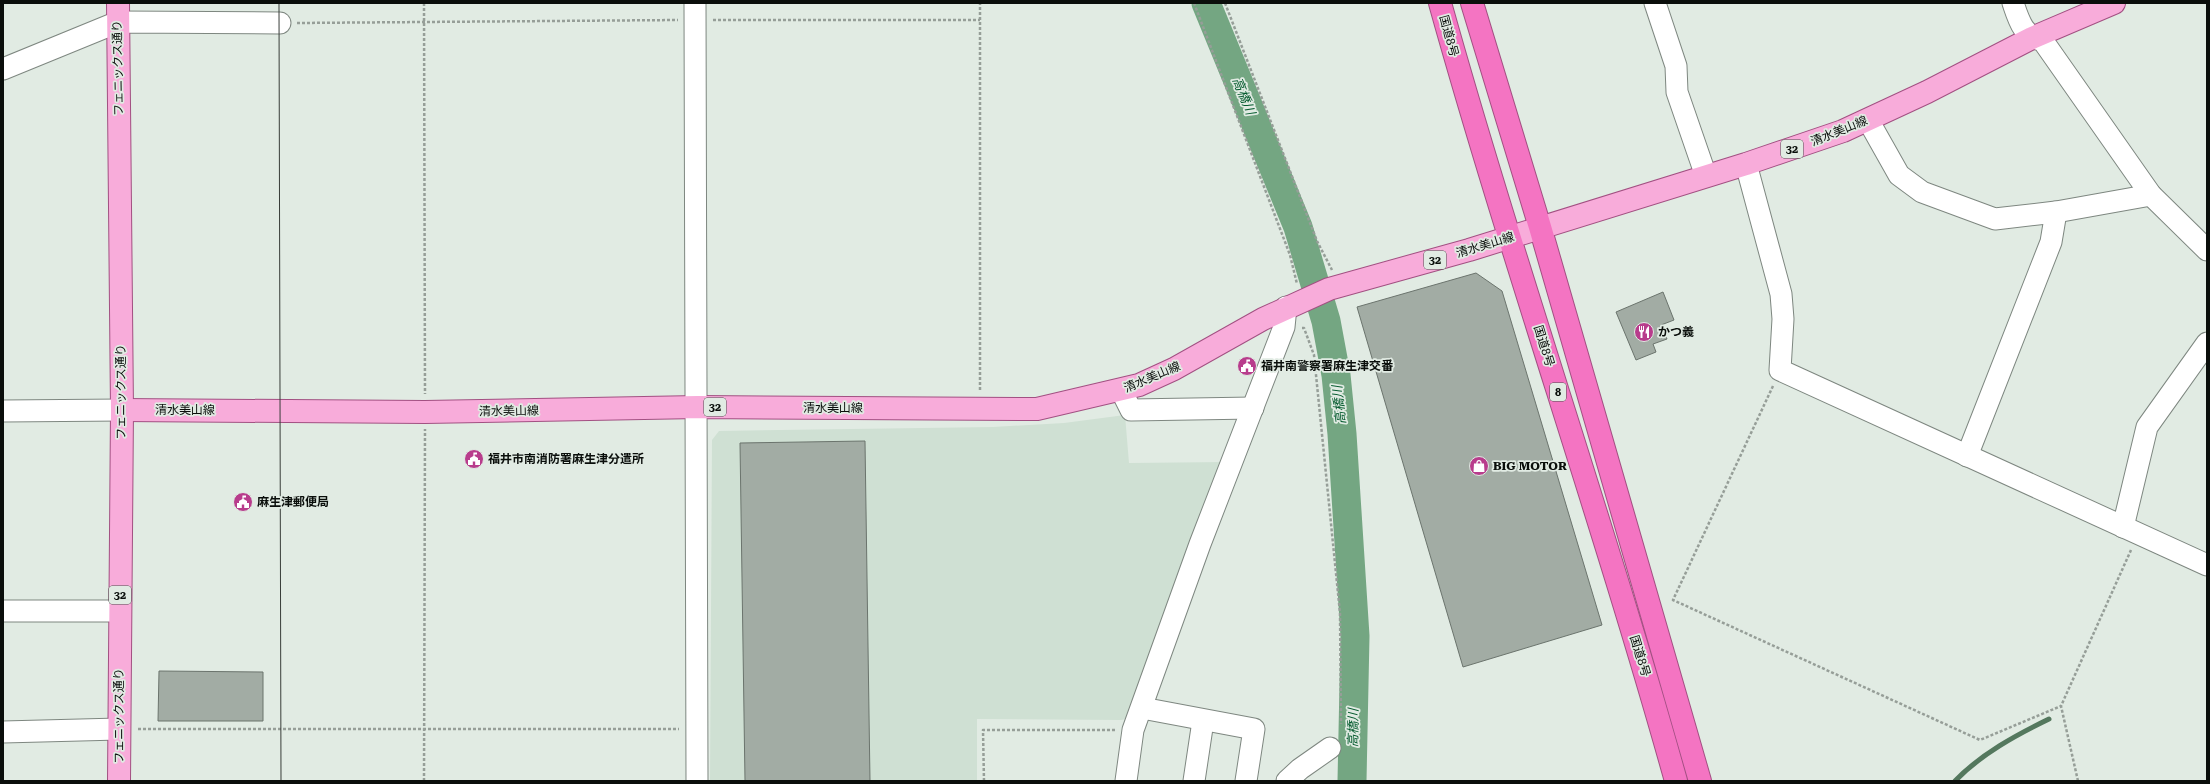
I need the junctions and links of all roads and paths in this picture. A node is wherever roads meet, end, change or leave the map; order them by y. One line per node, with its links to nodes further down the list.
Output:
1 (424, 3): 14 (path)
2 (980, 3): 12 (path)
3 (1194, 3): 26 (path)
4 (1225, 3): 25 (path)
5 (1440, 3): 23 (highway, 国道8号 / 8)
6 (1472, 3): 22 (highway, 国道8号)
7 (1655, 3): 19 (street)
8 (2013, 3): 15 (street)
9 (2114, 3): 15 (main road, 清水美山線 / 32)
10 (695, 12): 12 (path); 14 (path); 30 (street)
11 (118, 13): 13 (street); 16 (street); 33 (main road, フェニックス通り)
12 (980, 20): 32 (path)
13 (280, 23): 14 (path)
14 (424, 24): 35 (path)
15 (2032, 38): 17 (main road, 清水美山線 / 32); 20 (street)
16 (3, 69)
17 (1868, 120): 18 (main road, 清水美山線 / 32); 21 (street)
18 (1746, 164): 19 (main road, 清水美山線 / 32); 28 (street)
19 (1706, 176): 22 (main road, 清水美山線 / 32)
20 (2152, 195): 21 (street); 24 (street)
21 (2056, 212): 36 (street)
22 (1540, 227): 23 (main road, 清水美山線 / 32); 60 (highway, 国道8号)
23 (1510, 237): 25 (main road, 清水美山線 / 32); 59 (highway, 国道8号 / 8)
24 (2207, 250)
25 (1335, 288): 26 (main road, 清水美山線 / 32)
26 (1290, 311): 29 (main road, 清水美山線 / 32); 31 (street); 44 (path)
27 (2207, 343): 37 (street)
28 (1780, 370): 36 (street); 41 (path)
29 (1121, 390): 31 (street); 32 (main road, 清水美山線 / 32)
30 (698, 407): 32 (main road, 清水美山線 / 32); 35 (main road, 清水美山線 / 32); 47 (street)
31 (1253, 408): 42 (street)
32 (980, 409)
33 (122, 410): 34 (street); 35 (main road, 清水美山線 / 32); 40 (main road, フェニックス通り / 32)
34 (3, 411)
35 (425, 412): 46 (path)
36 (1967, 456): 37 (street)
37 (2131, 530): 38 (street); 41 (path)
38 (2207, 565)
39 (3, 611): 40 (street)
40 (120, 611): 45 (main road, フェニックス通り / 32)
41 (2061, 706): 61 (path)
42 (1142, 708): 43 (street); 48 (street)
43 (1203, 721): 56 (street); 57 (street)
44 (1341, 724)
45 (119, 729): 46 (path); 49 (street); 51 (main road, フェニックス通り / 32)
46 (424, 729): 47 (path); 52 (path)
47 (697, 729): 53 (street)
48 (1133, 730): 54 (path); 55 (street)
49 (3, 732)
50 (1330, 748): 58 (street)
51 (118, 781)
52 (424, 781)
53 (697, 781)
54 (984, 781)
55 (1126, 781)
56 (1194, 781)
57 (1246, 781)
58 (1288, 781)
59 (1676, 781)
60 (1700, 781)
61 (2078, 781)

